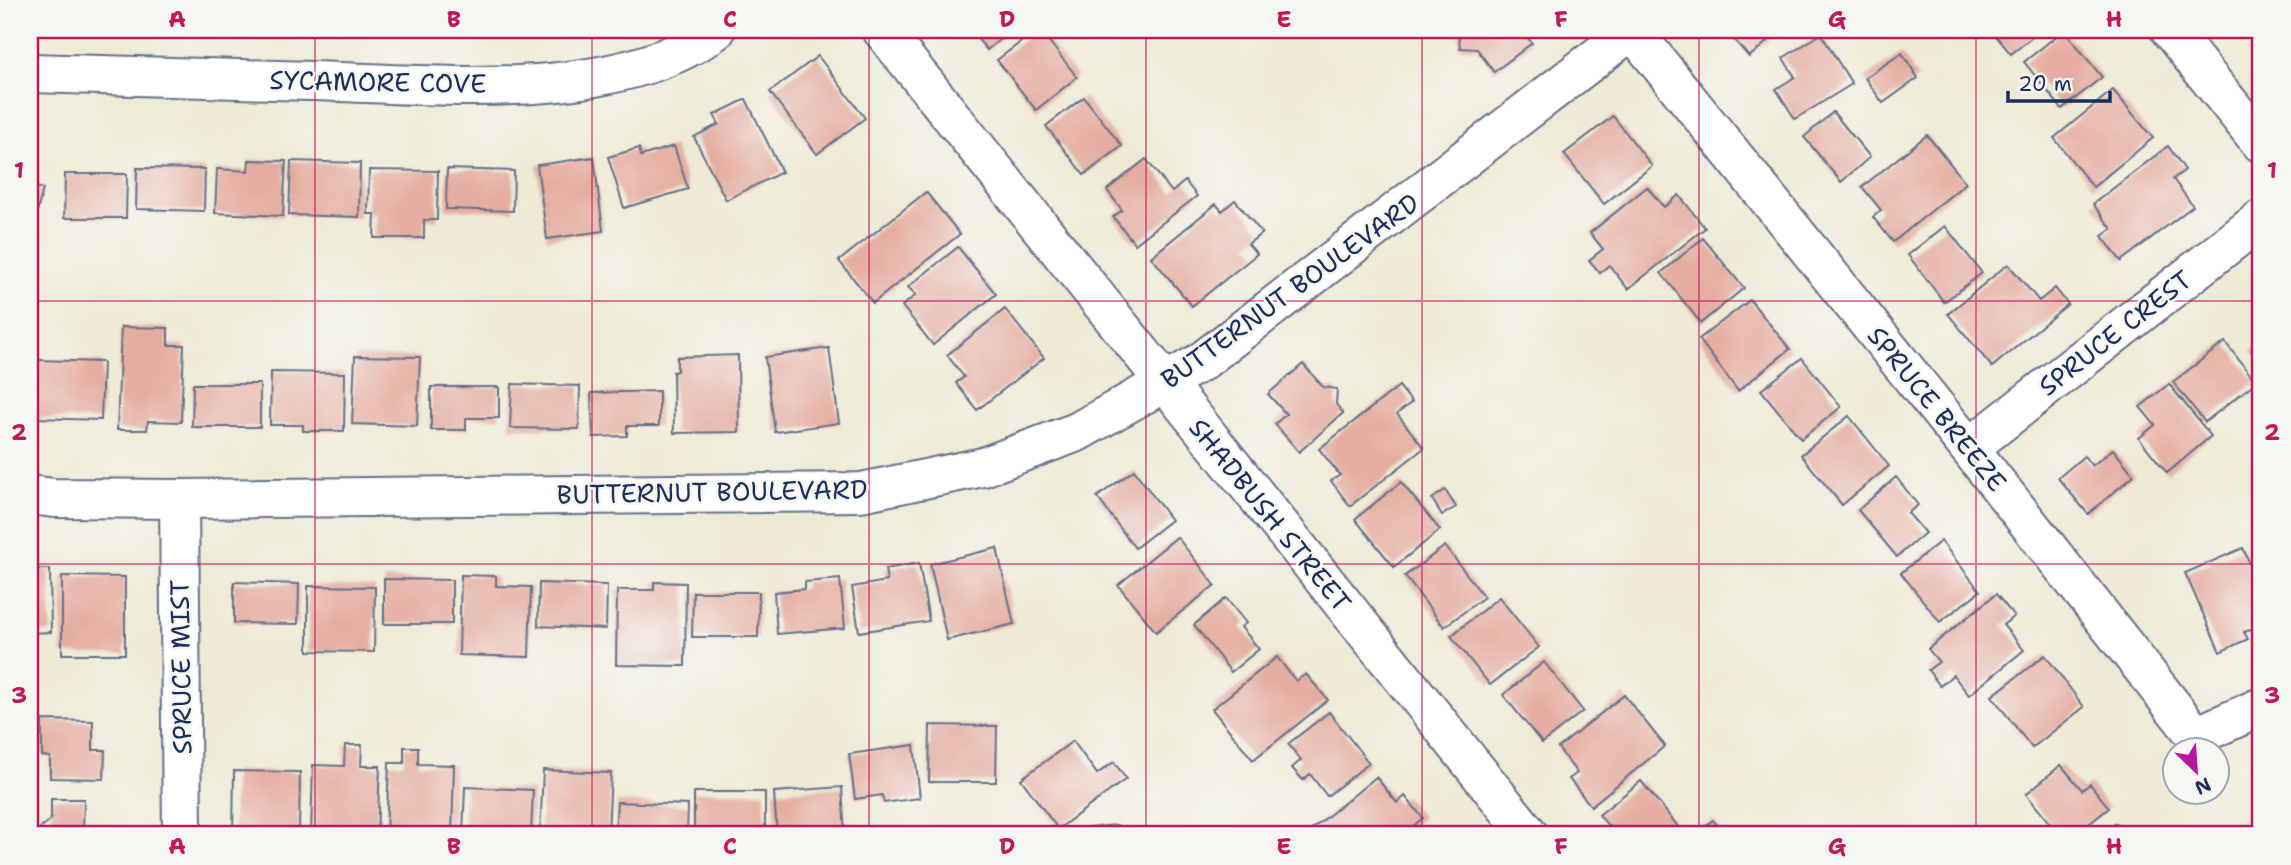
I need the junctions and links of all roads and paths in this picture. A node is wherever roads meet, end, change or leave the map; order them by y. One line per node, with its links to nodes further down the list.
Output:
1 (716, 30): 5 (street, SYCAMORE COVE)
2 (882, 30): 8 (street, SHADBUSH STREET)
3 (1632, 30): 8 (street, BUTTERNUT BOULEVARD); 9 (street, SPRUCE BREEZE)
4 (2170, 30): 6 (street)
5 (30, 74)
6 (2261, 144)
7 (2261, 219): 9 (street, SPRUCE CREST)
8 (1165, 385): 11 (street, BUTTERNUT BOULEVARD); 14 (street, SHADBUSH STREET)
9 (1969, 448): 12 (street, SPRUCE BREEZE)
10 (30, 495): 11 (street, BUTTERNUT BOULEVARD)
11 (179, 499): 13 (street, SPRUCE MIST)
12 (2261, 707)
13 (182, 835)
14 (1529, 835)

